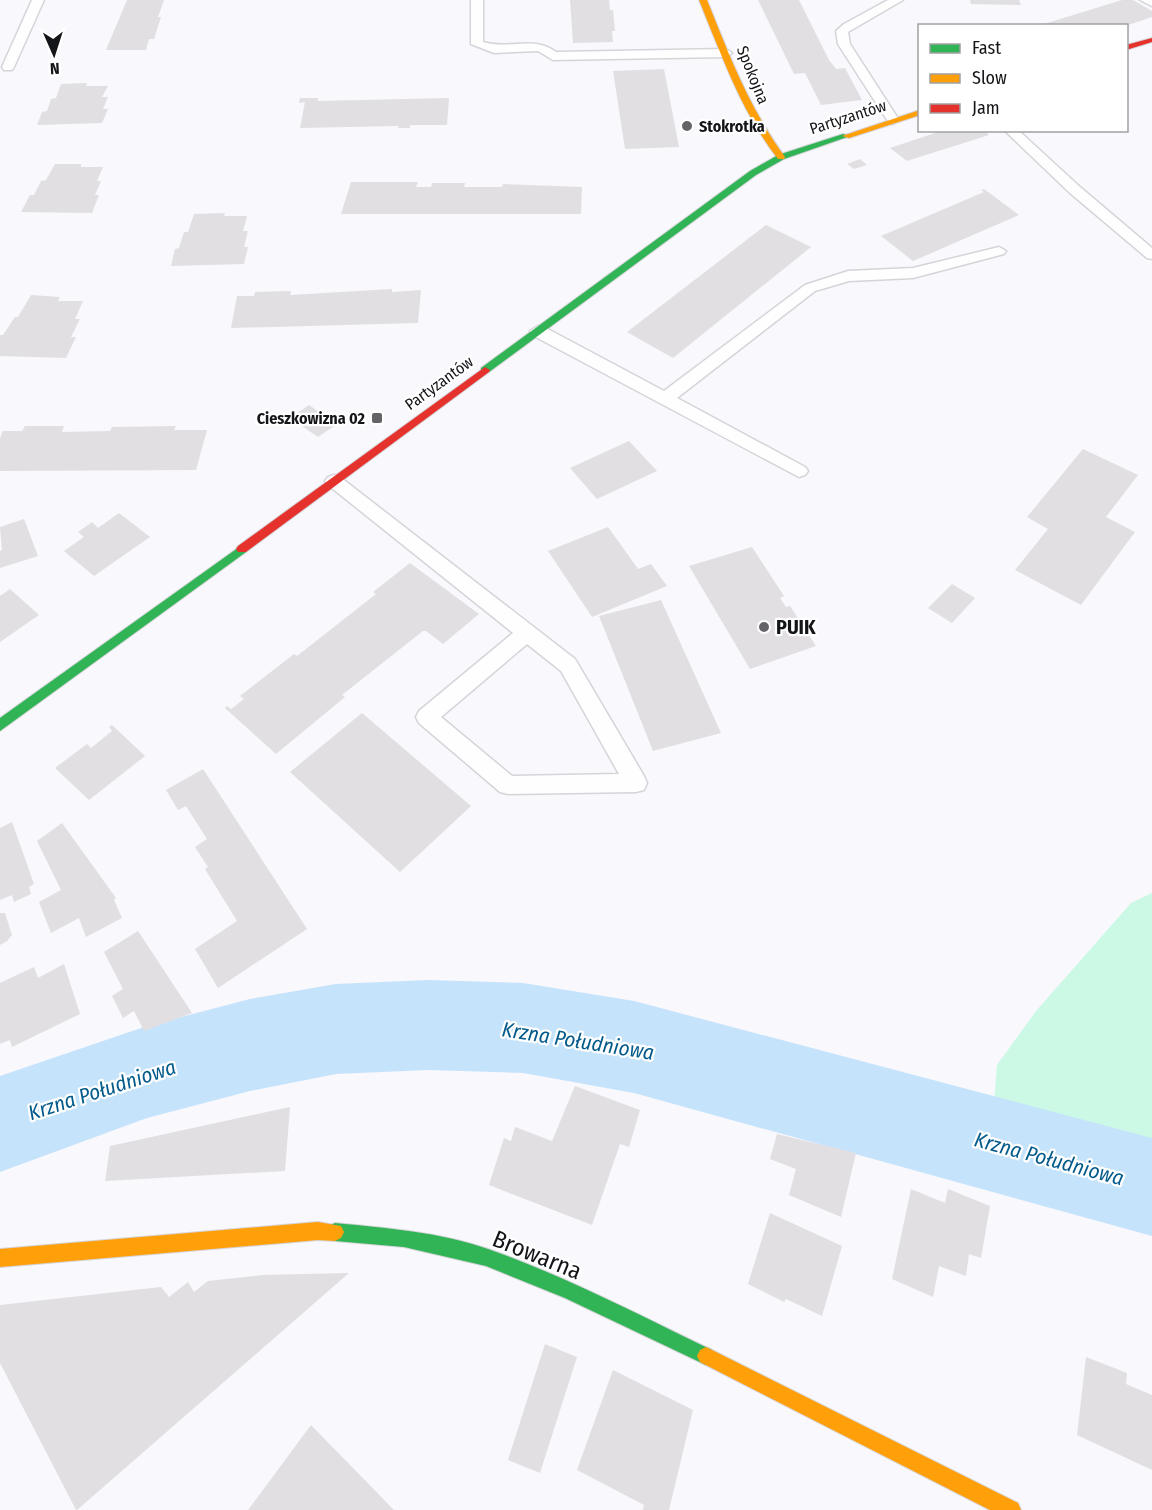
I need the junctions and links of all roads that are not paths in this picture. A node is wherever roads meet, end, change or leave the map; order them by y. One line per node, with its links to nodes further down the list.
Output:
1 (38, 0): 10 (lane)
2 (477, 0): 9 (lane)
3 (703, 0): 9 (street, Spokojna)
4 (897, 0): 12 (lane)
5 (1146, 0): 6 (lane)
6 (1152, 3)
7 (1152, 40): 8 (street)
8 (1128, 47)
9 (726, 53): 14 (street, Spokojna)
10 (8, 67)
11 (918, 113): 12 (street, Partyzantów)
12 (893, 120): 14 (street, Partyzantów)
13 (1012, 132): 16 (lane)
14 (781, 157): 17 (street, Partyzantów)
15 (999, 250): 18 (lane)
16 (1152, 255)
17 (538, 331): 18 (lane); 20 (street, Partyzantów)
18 (665, 399): 19 (lane)
19 (800, 471)
20 (334, 481): 21 (lane); 22 (street, Partyzantów)
21 (526, 632): 21 (lane)
22 (0, 725)
23 (0, 1258): 24 (street, Browarna)
24 (1011, 1510)

